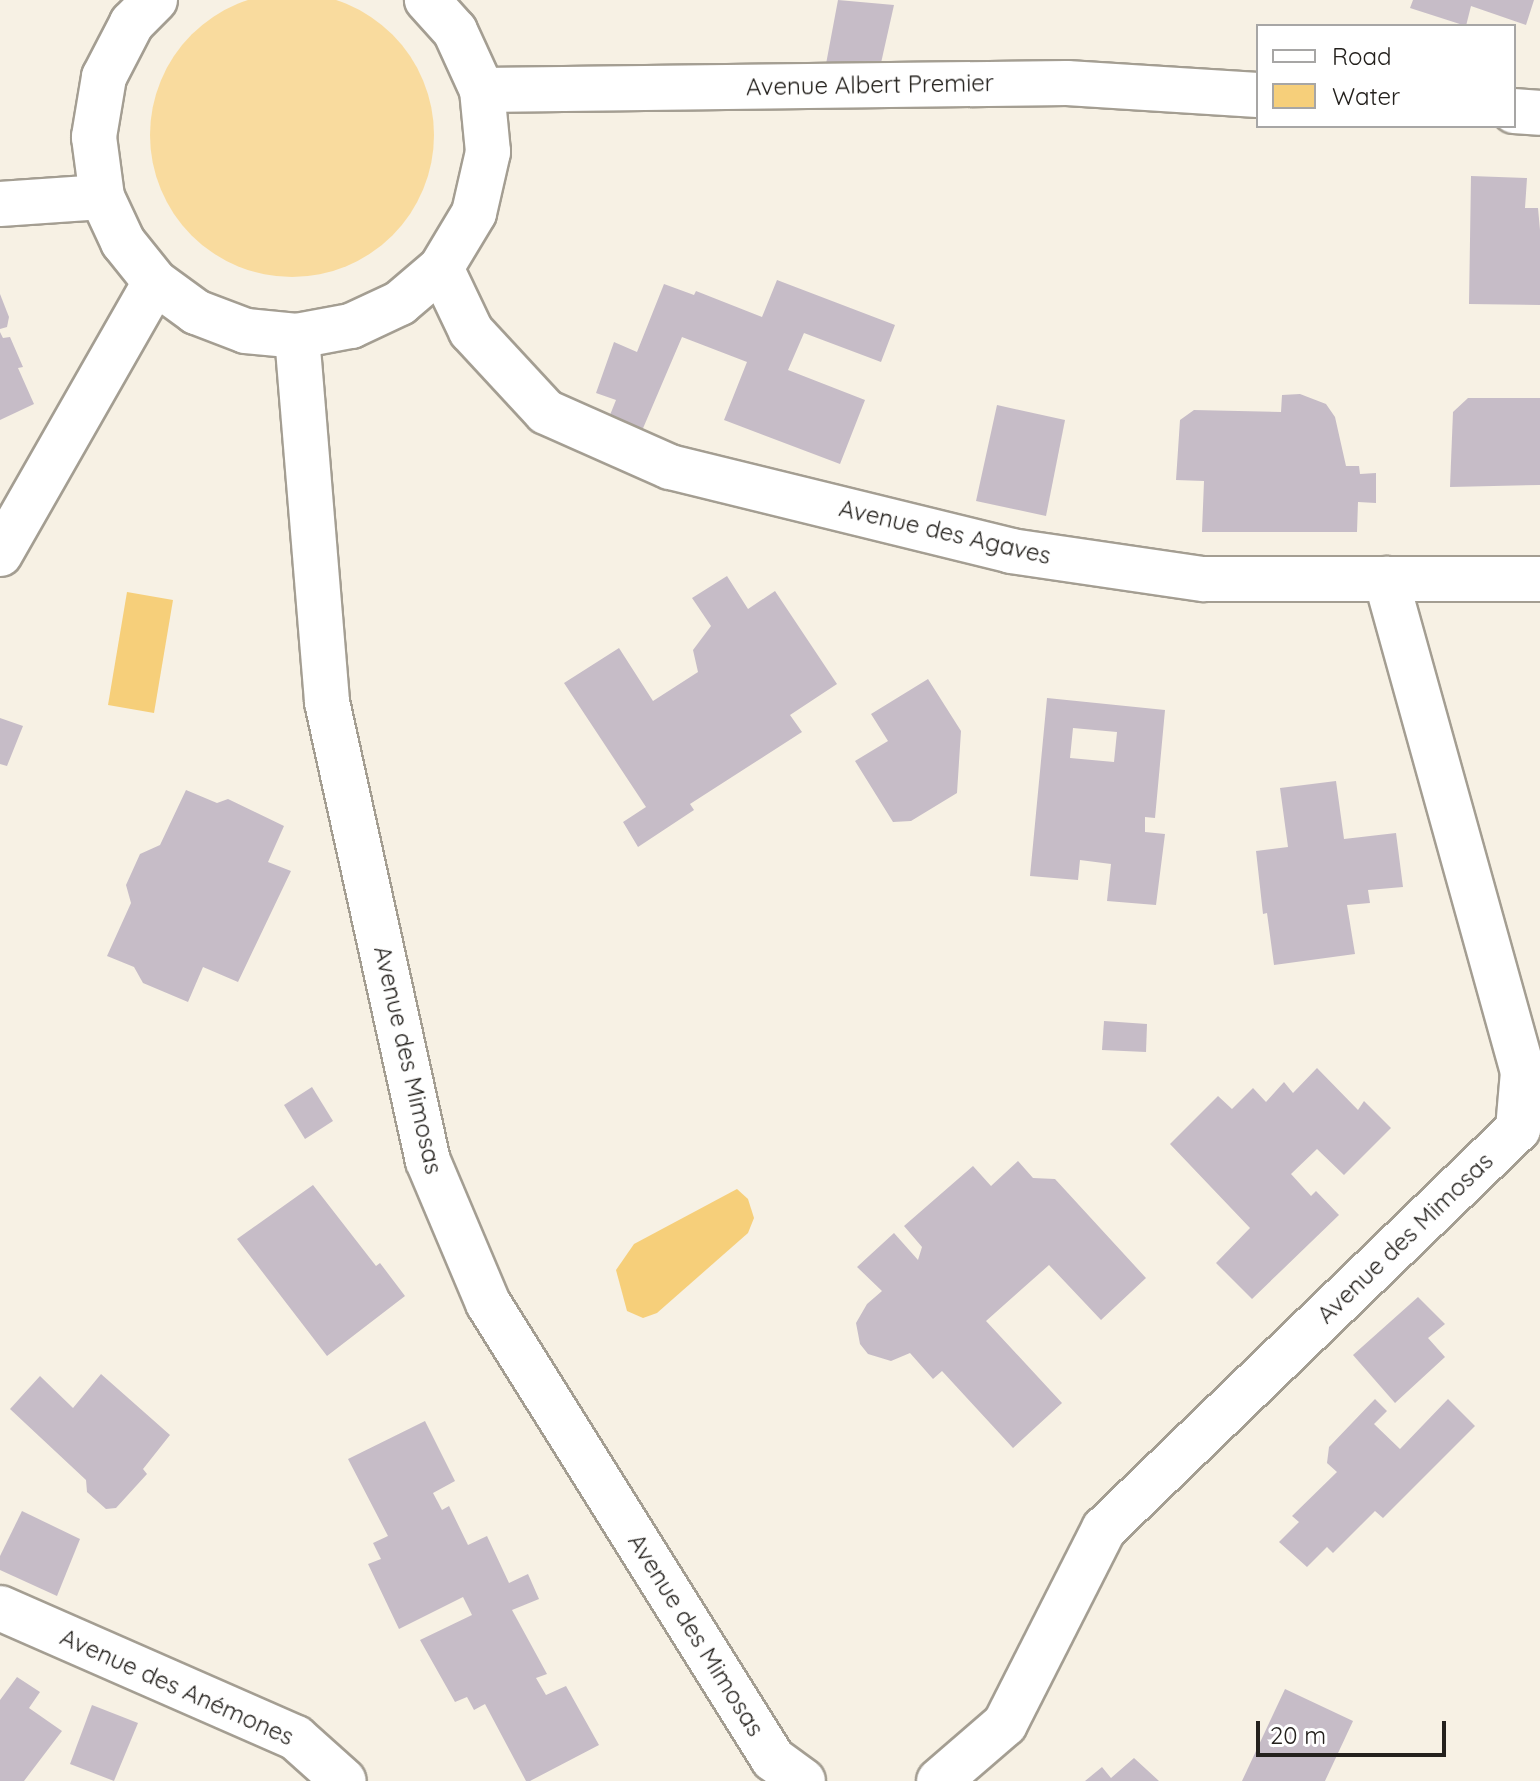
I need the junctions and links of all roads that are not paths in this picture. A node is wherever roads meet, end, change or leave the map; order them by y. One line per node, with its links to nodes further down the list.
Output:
1 (155, 0): 7 (street)
2 (427, 0): 3 (street)
3 (482, 90): 4 (street, Avenue Albert Premier); 9 (street)
4 (1256, 95)
5 (1516, 111): 6 (street)
6 (1540, 113)
7 (102, 197): 8 (street); 10 (street)
8 (0, 204)
9 (441, 268): 11 (street); 13 (street, Avenue des Agaves)
10 (155, 282): 11 (street); 12 (street)
11 (297, 336): 17 (street, Avenue des Mimosas)
12 (0, 554)
13 (1386, 579): 14 (street, Avenue des Agaves); 18 (street, Avenue des Mimosas)
14 (1540, 579)
15 (0, 1608): 16 (street, Avenue des Anémones)
16 (344, 1781)
17 (803, 1781)
18 (939, 1781)

